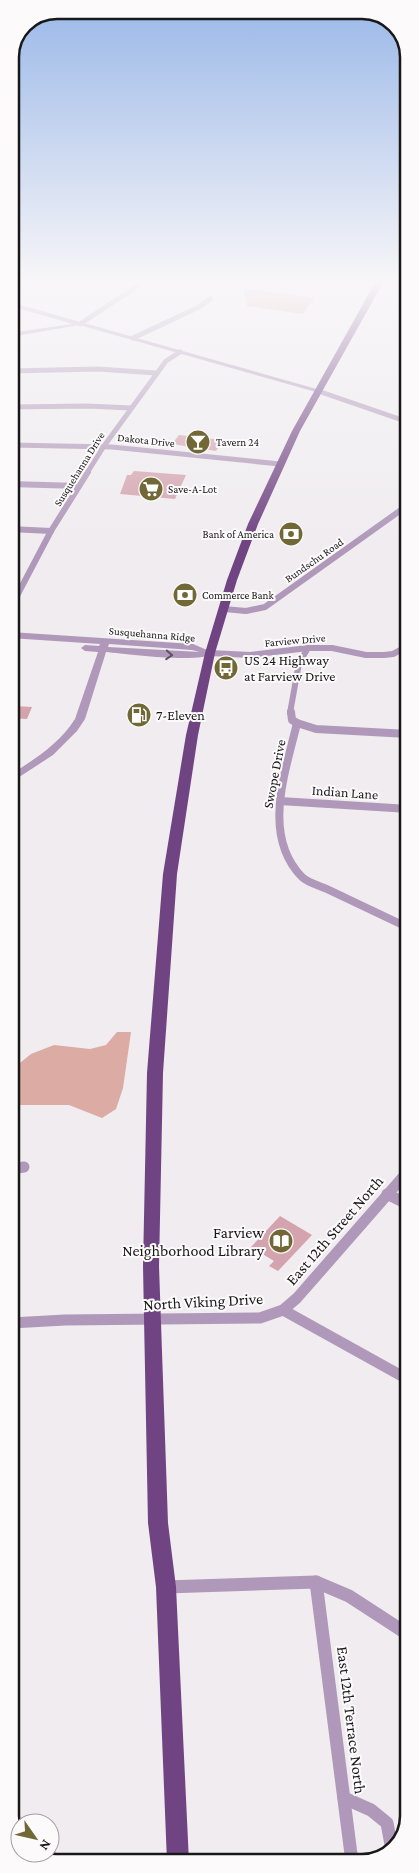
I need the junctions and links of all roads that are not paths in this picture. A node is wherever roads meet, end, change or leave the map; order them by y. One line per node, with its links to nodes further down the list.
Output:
1 (160, 368): 5 (street, Susquehanna Drive)
2 (238, 368): 6 (street)
3 (331, 368): 6 (highway)
4 (19, 371): 5 (street)
5 (156, 373): 8 (street, Susquehanna Drive)
6 (318, 391): 9 (street); 12 (highway)
7 (19, 407): 8 (street)
8 (131, 408): 11 (street, Susquehanna Drive)
9 (400, 419)
10 (19, 445): 11 (street, Dakota Drive)
11 (104, 446): 12 (street, Dakota Drive); 14 (street, Susquehanna Drive)
12 (280, 464): 19 (highway)
13 (19, 484): 14 (street)
14 (79, 486): 17 (street, Susquehanna Drive)
15 (400, 511): 19 (street, Bundschu Road)
16 (19, 529): 17 (street)
17 (51, 531): 18 (street, Susquehanna Drive)
18 (19, 592)
19 (224, 609): 25 (highway)
20 (19, 636): 22 (street, Susquehanna Ridge)
21 (19, 643): 22 (street, Susquehanna Ridge)
22 (104, 645): 25 (street, Susquehanna Ridge); 28 (street)
23 (308, 648): 24 (street, Farview Drive); 25 (street, Farview Drive); 26 (street, Swope Drive)
24 (400, 650)
25 (210, 653): 38 (highway)
26 (297, 723): 27 (street); 29 (street, Swope Drive)
27 (400, 734)
28 (19, 774)
29 (280, 800): 30 (street, Indian Lane); 31 (street, Swope Drive)
30 (400, 808)
31 (400, 924)
32 (24, 1167): 33 (street)
33 (19, 1168)
34 (400, 1180): 35 (street, East 12th Street North)
35 (387, 1194): 36 (street); 37 (street, East 12th Street North)
36 (400, 1200)
37 (283, 1310): 38 (street, North Viking Drive); 40 (street, North Viking Drive)
38 (152, 1320): 39 (street, North Viking Drive); 42 (highway)
39 (19, 1323)
40 (400, 1375)
41 (316, 1582): 42 (street); 43 (street); 44 (street, East 12th Terrace North)
42 (166, 1587): 46 (highway)
43 (400, 1629)
44 (344, 1798): 45 (street); 47 (street, East 12th Terrace North)
45 (390, 1841)
46 (178, 1854)
47 (351, 1854)

